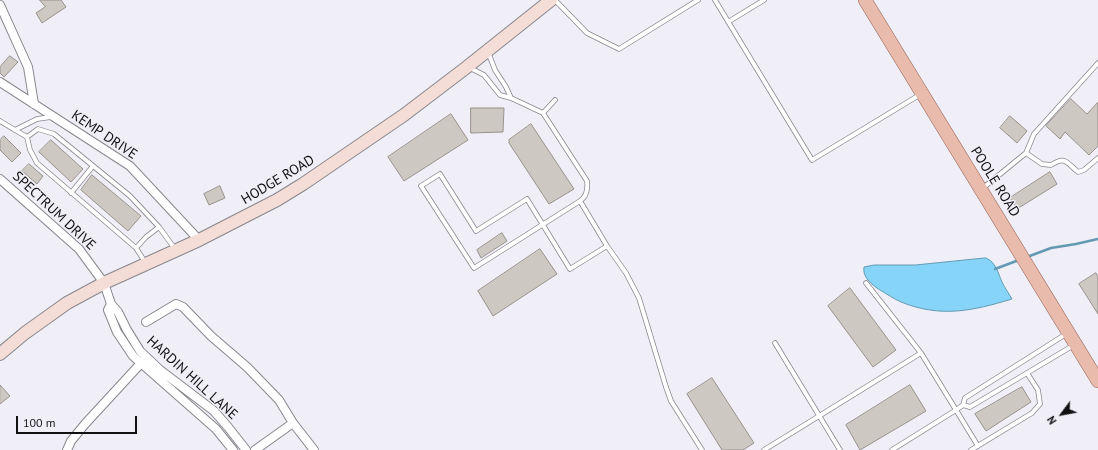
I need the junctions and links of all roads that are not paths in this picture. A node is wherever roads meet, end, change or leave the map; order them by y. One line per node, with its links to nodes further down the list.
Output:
1 (551, 0): 9 (main road, HODGE ROAD)
2 (555, 0): 3 (lane)
3 (698, 0)
4 (715, 0): 8 (lane)
5 (764, 0): 8 (lane)
6 (866, 0): 13 (main road, POOLE ROAD)
7 (0, 5): 16 (street)
8 (728, 22): 13 (lane)
9 (488, 50): 11 (main road, HODGE ROAD); 14 (lane)
10 (1098, 63): 22 (lane)
11 (468, 67): 14 (lane); 31 (main road, HODGE ROAD)
12 (0, 82): 16 (street, KEMP DRIVE)
13 (922, 94): 26 (main road, POOLE ROAD)
14 (511, 98): 17 (lane)
15 (555, 100): 17 (lane)
16 (34, 104): 18 (street, KEMP DRIVE)
17 (543, 113): 28 (lane)
18 (54, 116): 20 (lane); 31 (street, KEMP DRIVE)
19 (0, 121): 20 (lane)
20 (15, 130): 21 (lane)
21 (27, 137): 24 (lane); 27 (lane)
22 (1026, 153): 23 (lane); 26 (lane)
23 (1098, 158)
24 (93, 166): 27 (lane); 30 (lane)
25 (0, 179): 36 (street, SPECTRUM DRIVE)
26 (981, 190): 40 (main road, POOLE ROAD)
27 (71, 193): 33 (lane)
28 (580, 201): 29 (lane); 32 (lane)
29 (542, 225): 29 (lane); 32 (lane)
30 (159, 227): 33 (lane); 34 (lane)
31 (199, 240): 34 (main road, HODGE ROAD)
32 (607, 246): 58 (lane)
33 (136, 248): 35 (lane)
34 (175, 250): 35 (main road, HODGE ROAD)
35 (146, 264): 36 (main road, HODGE ROAD)
36 (104, 283): 38 (street, HARDIN HILL LANE); 43 (main road, HODGE ROAD)
37 (866, 283): 42 (lane)
38 (111, 304): 44 (street, HARDIN HILL LANE); 45 (street, HARDIN HILL LANE)
39 (146, 322): 51 (street)
40 (1072, 338): 46 (lane); 47 (main road, POOLE ROAD); 48 (lane)
41 (775, 343): 50 (lane)
42 (921, 353): 49 (lane); 50 (lane)
43 (0, 354)
44 (146, 357): 45 (street); 55 (street, HARDIN HILL LANE)
45 (140, 364): 53 (street); 54 (street, HARDIN HILL LANE)
46 (1027, 373): 48 (lane); 52 (lane)
47 (1098, 381)
48 (963, 405): 49 (lane)
49 (956, 410): 52 (lane); 61 (lane)
50 (819, 416): 59 (lane); 60 (lane)
51 (293, 423): 56 (street); 57 (street)
52 (978, 446): 62 (lane)
53 (67, 450)
54 (233, 450)
55 (246, 450)
56 (255, 450)
57 (314, 450)
58 (702, 450)
59 (764, 450)
60 (840, 450)
61 (892, 450)
62 (971, 450)

